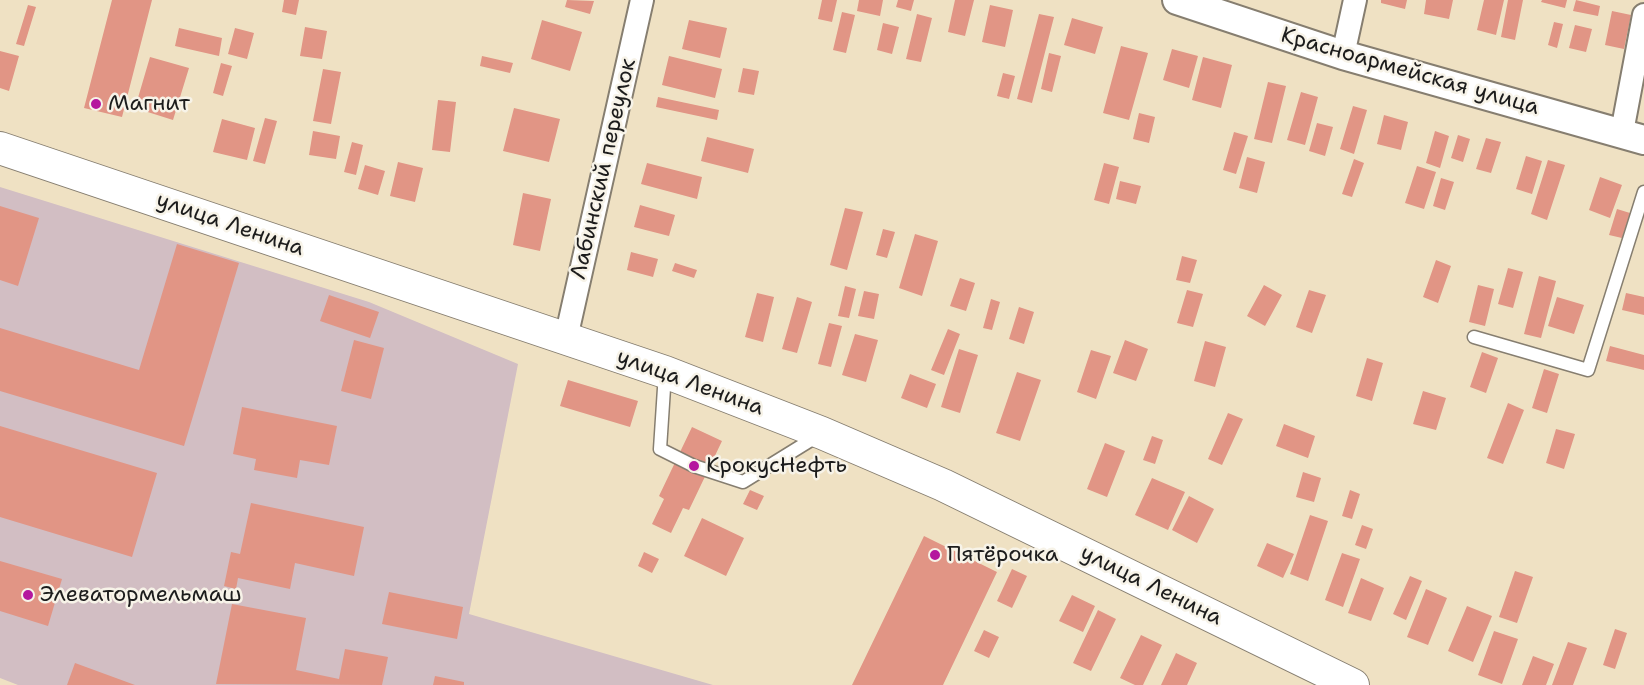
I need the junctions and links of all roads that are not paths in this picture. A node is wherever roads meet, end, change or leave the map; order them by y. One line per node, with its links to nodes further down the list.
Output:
1 (642, 0): 9 (street, Лабинский переулок)
2 (1178, 0): 5 (street, Красноармейская улица)
3 (1355, 0): 5 (street)
4 (1644, 15): 6 (street)
5 (1344, 55): 6 (street, Красноармейская улица)
6 (1633, 136)
7 (0, 148): 9 (main road, улица Ленина)
8 (1644, 192): 10 (lane)
9 (566, 338): 11 (main road, улица Ленина)
10 (1474, 338)
11 (665, 372): 12 (main road, улица Ленина); 12 (lane)
12 (822, 433): 13 (main road, улица Ленина)
13 (1353, 685)

